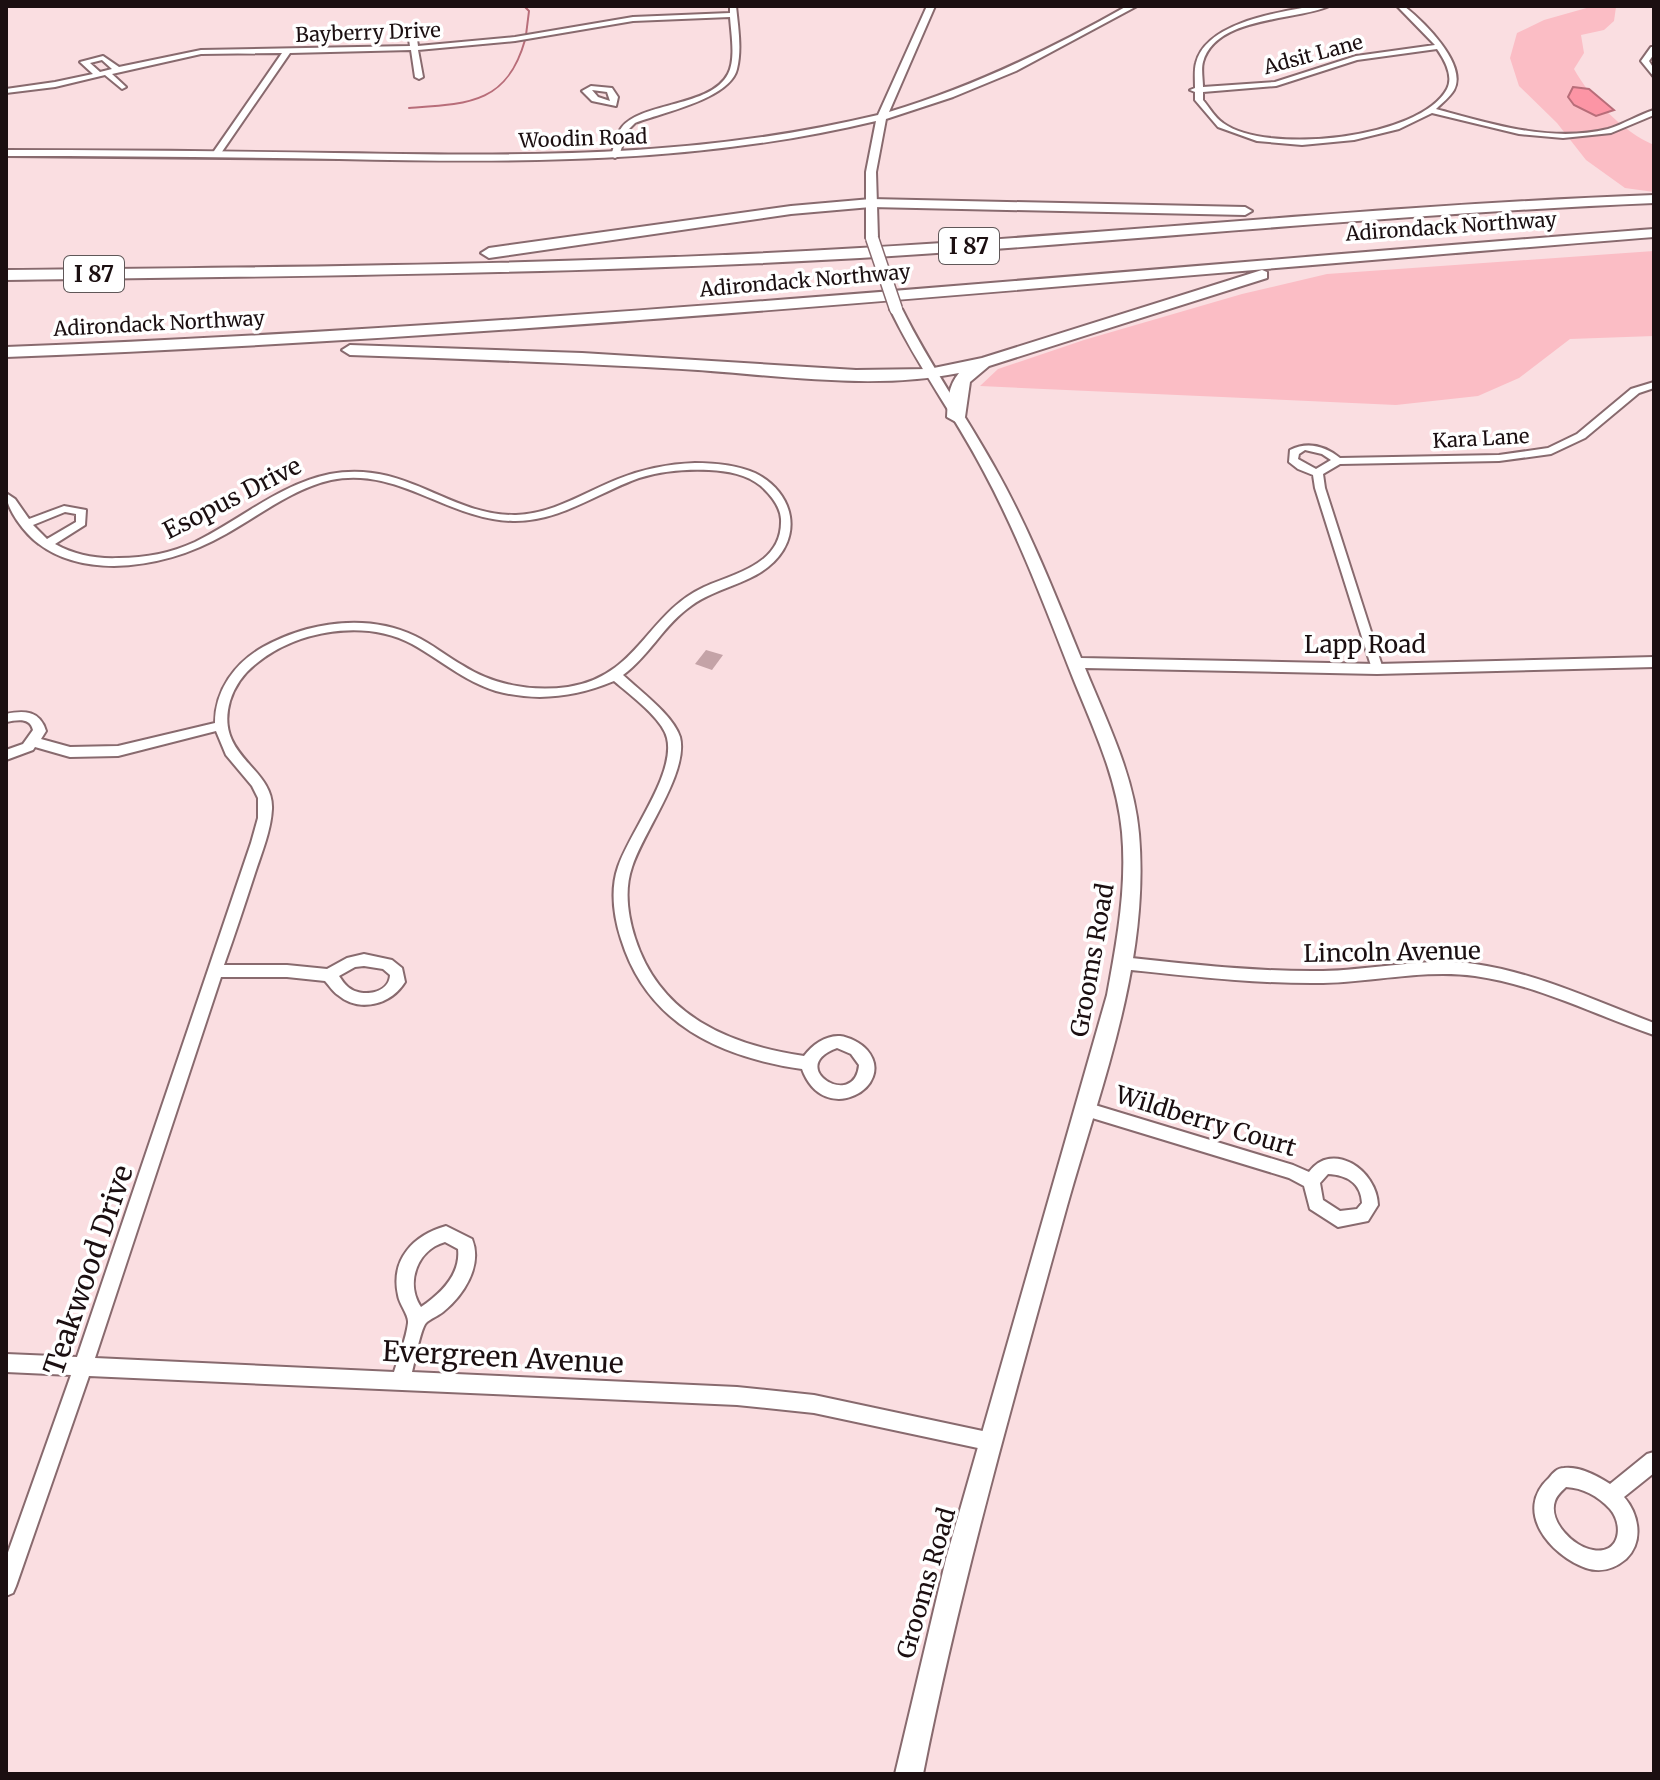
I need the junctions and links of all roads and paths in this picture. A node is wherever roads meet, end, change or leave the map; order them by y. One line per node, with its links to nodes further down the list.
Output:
1 (931, 6): 18 (street, Grooms Road)
2 (1133, 6): 20 (street, Woodin Road)
3 (1326, 6): 16 (street)
4 (1400, 6): 7 (street)
5 (733, 11): 8 (street, Bayberry Drive); 24 (street)
6 (412, 33): 8 (street)
7 (1440, 46): 16 (street, Adsit Lane); 21 (street)
8 (416, 48): 10 (street, Bayberry Drive); 14 (street)
9 (1654, 49): 13 (street)
10 (287, 51): 11 (street, Bayberry Drive); 28 (street)
11 (118, 70): 12 (street, Bayberry Drive); 12 (street)
12 (103, 74): 15 (street); 17 (street, Bayberry Drive)
13 (1654, 75)
14 (419, 77)
15 (122, 87)
16 (1194, 90): 21 (street)
17 (6, 91)
18 (890, 97): 20 (street); 23 (street, Grooms Road)
19 (613, 104): 24 (street)
20 (920, 105): 23 (street, Woodin Road)
21 (1431, 110): 22 (street)
22 (1654, 112)
23 (883, 117): 25 (street, Woodin Road); 26 (street, Grooms Road)
24 (632, 121): 29 (street)
25 (844, 127): 26 (street); 29 (street, Woodin Road)
26 (876, 139): 32 (street, Grooms Road)
27 (6, 153): 28 (street, Woodin Road)
28 (216, 154): 29 (street, Woodin Road)
29 (615, 156)
30 (1654, 199): 31 (highway, Adirondack Northway / I 87)
31 (1579, 202): 32 (highway); 35 (highway, Adirondack Northway / I 87)
32 (871, 203): 35 (highway); 40 (street, Grooms Road, bridge)
33 (1654, 233): 34 (highway, Adirondack Northway / I 87)
34 (1446, 248): 37 (highway, Adirondack Northway / I 87); 39 (highway)
35 (357, 270): 36 (highway, Adirondack Northway / I 87)
36 (6, 275)
37 (114, 349): 38 (highway, Adirondack Northway / I 87); 40 (highway)
38 (6, 352)
39 (986, 362): 40 (highway); 42 (highway)
40 (929, 374): 42 (street, Grooms Road)
41 (1654, 385): 43 (street, Kara Lane)
42 (956, 417): 49 (street, Grooms Road)
43 (1338, 461): 44 (street, Kara Lane); 44 (street, Kara Lane)
44 (1318, 473): 50 (street)
45 (6, 496): 46 (street, Esopus Drive)
46 (27, 524): 47 (street, Esopus Drive); 47 (street)
47 (47, 544): 51 (street, Esopus Drive)
48 (1654, 662): 50 (street, Lapp Road)
49 (1075, 663): 50 (street, Lapp Road); 56 (street, Grooms Road)
50 (1377, 669)
51 (617, 676): 53 (street, Esopus Drive); 60 (street)
52 (6, 718): 54 (street)
53 (220, 726): 54 (street); 57 (street)
54 (34, 742): 55 (street)
55 (6, 755)
56 (1122, 963): 59 (street, Lincoln Avenue); 61 (street, Grooms Road)
57 (216, 971): 58 (street); 65 (street, Teakwood Drive)
58 (329, 975)
59 (1654, 1029)
60 (809, 1063)
61 (1085, 1109): 62 (street, Wildberry Court); 67 (street, Grooms Road)
62 (1311, 1182)
63 (418, 1318): 63 (street); 66 (street)
64 (6, 1363): 65 (street, Evergreen Avenue)
65 (83, 1366): 66 (street, Evergreen Avenue); 70 (street, Teakwood Drive)
66 (401, 1380): 67 (street, Evergreen Avenue)
67 (992, 1442): 71 (street, Grooms Road)
68 (1654, 1461): 69 (street)
69 (1612, 1495): 69 (street)
70 (6, 1586)
71 (909, 1774)

